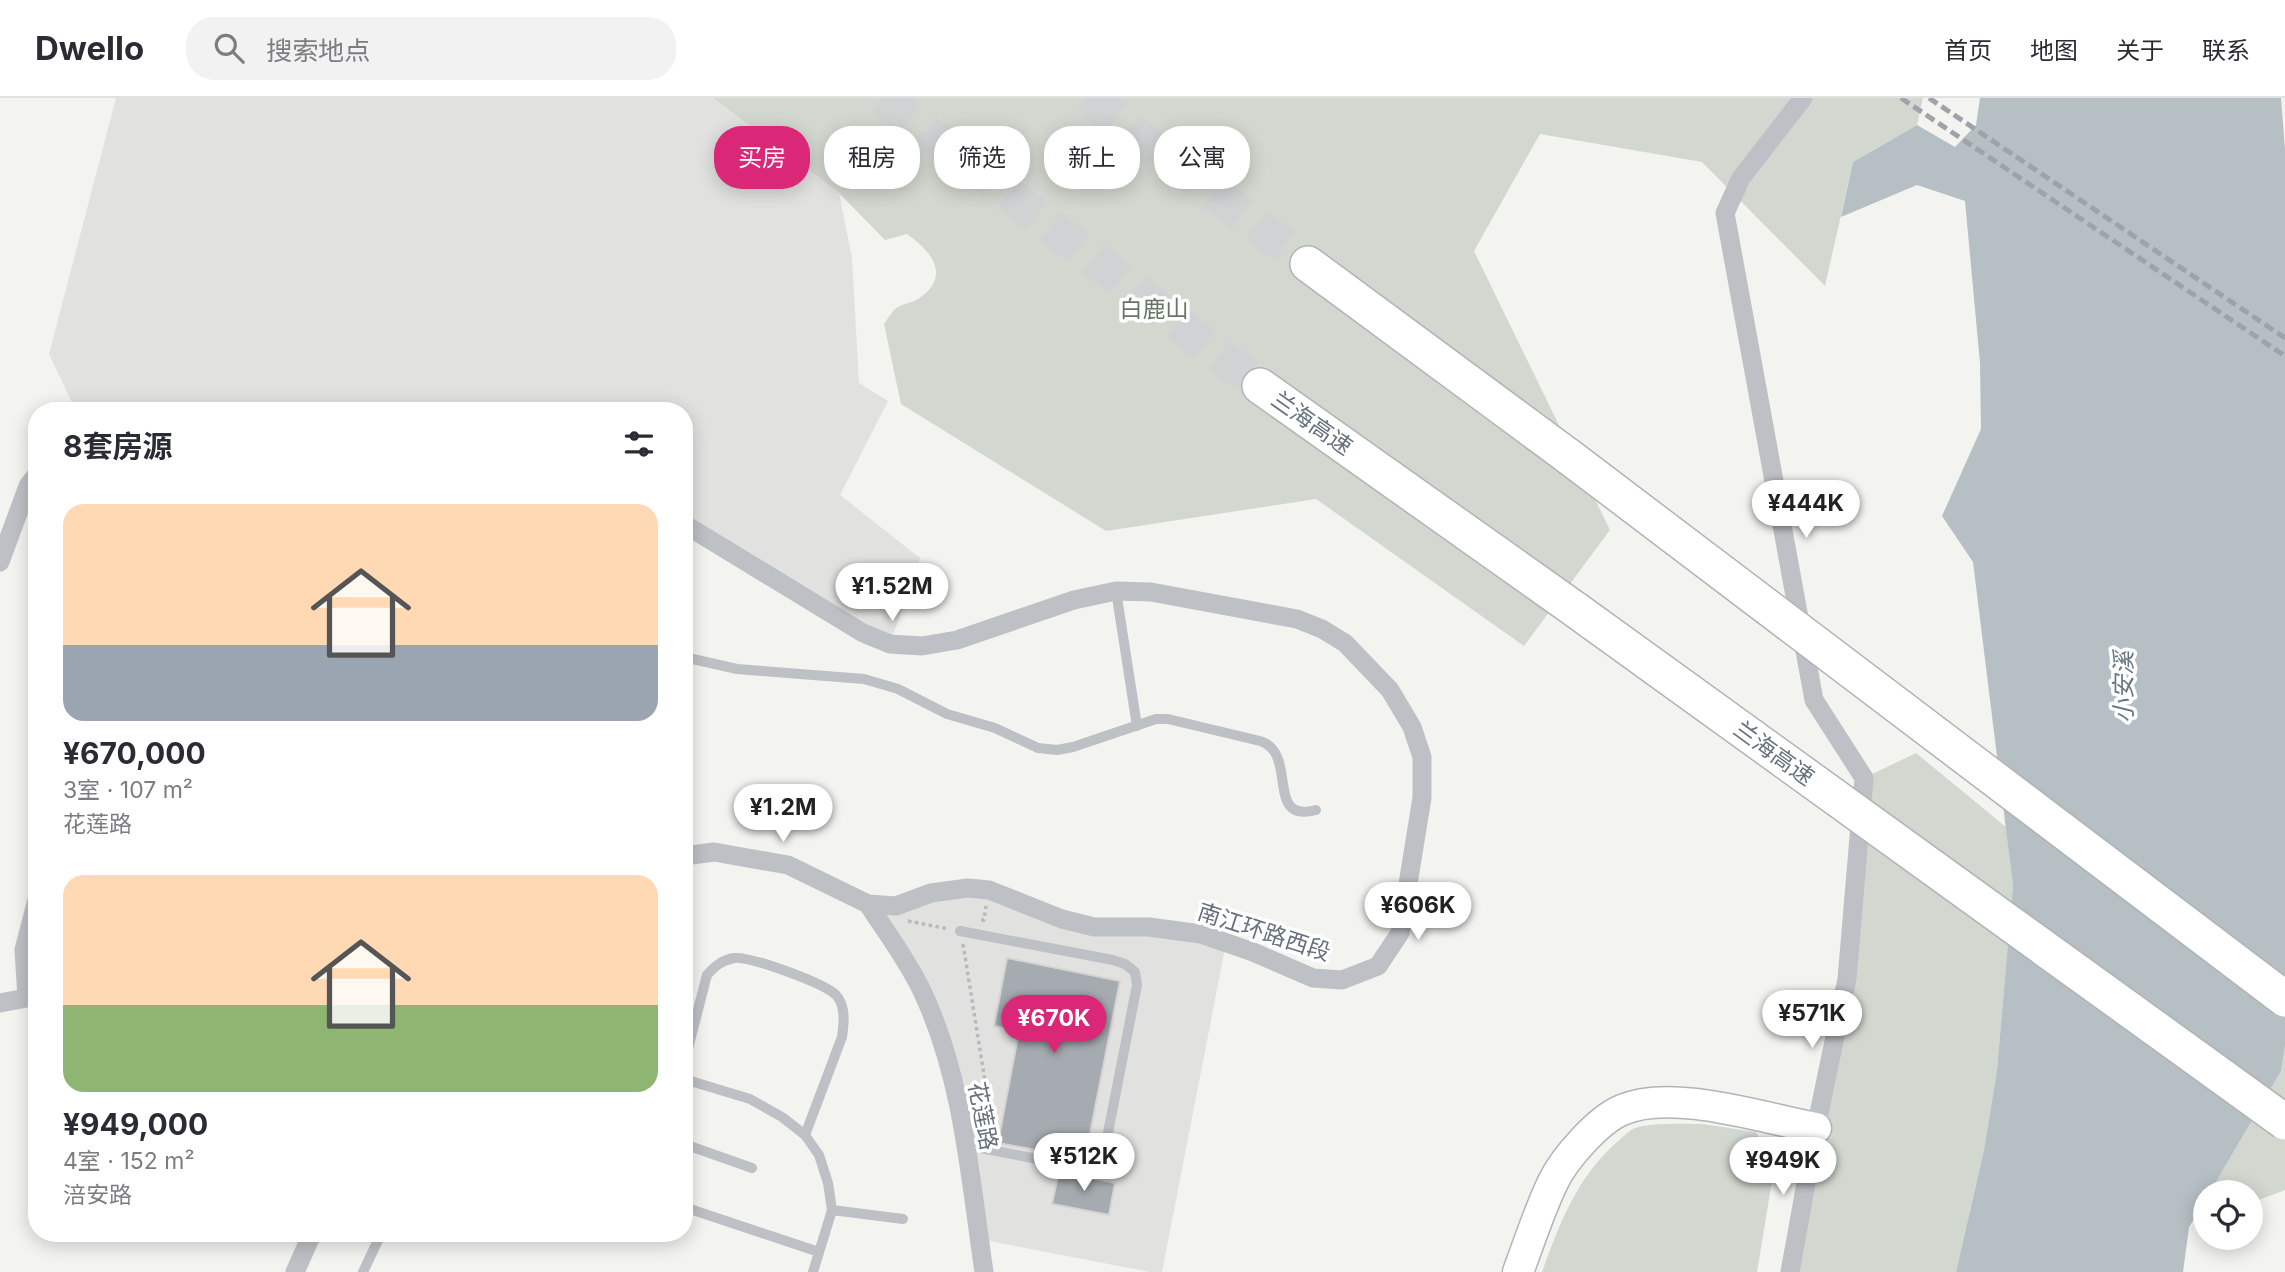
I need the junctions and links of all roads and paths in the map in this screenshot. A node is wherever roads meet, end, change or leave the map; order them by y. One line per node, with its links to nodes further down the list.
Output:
1 (1804, 98): 23 (street)
2 (1308, 264): 17 (highway, bridge)
3 (1260, 386): 22 (highway, 兰海高速, bridge)
4 (28, 486): 6 (street)
5 (693, 530): 7 (street, 南江环路西段)
6 (0, 562)
7 (1116, 591): 9 (lane); 12 (street, 南江环路西段)
8 (693, 659): 9 (lane)
9 (1137, 726): 10 (lane)
10 (1316, 810)
11 (693, 855): 13 (street, 南江环路西段)
12 (989, 890): 13 (street, 南江环路西段); 14 (path)
13 (868, 904): 14 (path); 25 (street, 花莲路)
14 (960, 931): 27 (path); 27 (lane)
15 (28, 935): 16 (street)
16 (28, 978)
17 (2285, 999)
18 (0, 1003): 19 (street)
19 (28, 1005)
20 (693, 1029): 24 (lane)
21 (693, 1082): 24 (lane)
22 (2285, 1122)
23 (1816, 1128): 39 (main road); 40 (street)
24 (805, 1135): 30 (lane)
25 (964, 1145): 27 (lane); 38 (street, 花莲路)
26 (693, 1147): 28 (lane)
27 (1008, 1153)
28 (752, 1168)
29 (693, 1210): 34 (lane)
30 (832, 1210): 31 (lane); 34 (lane)
31 (903, 1219)
32 (308, 1242): 35 (street)
33 (377, 1242): 36 (lane)
34 (819, 1252): 37 (lane)
35 (295, 1272)
36 (363, 1272)
37 (813, 1272)
38 (984, 1272)
39 (1518, 1272)
40 (1790, 1272)

